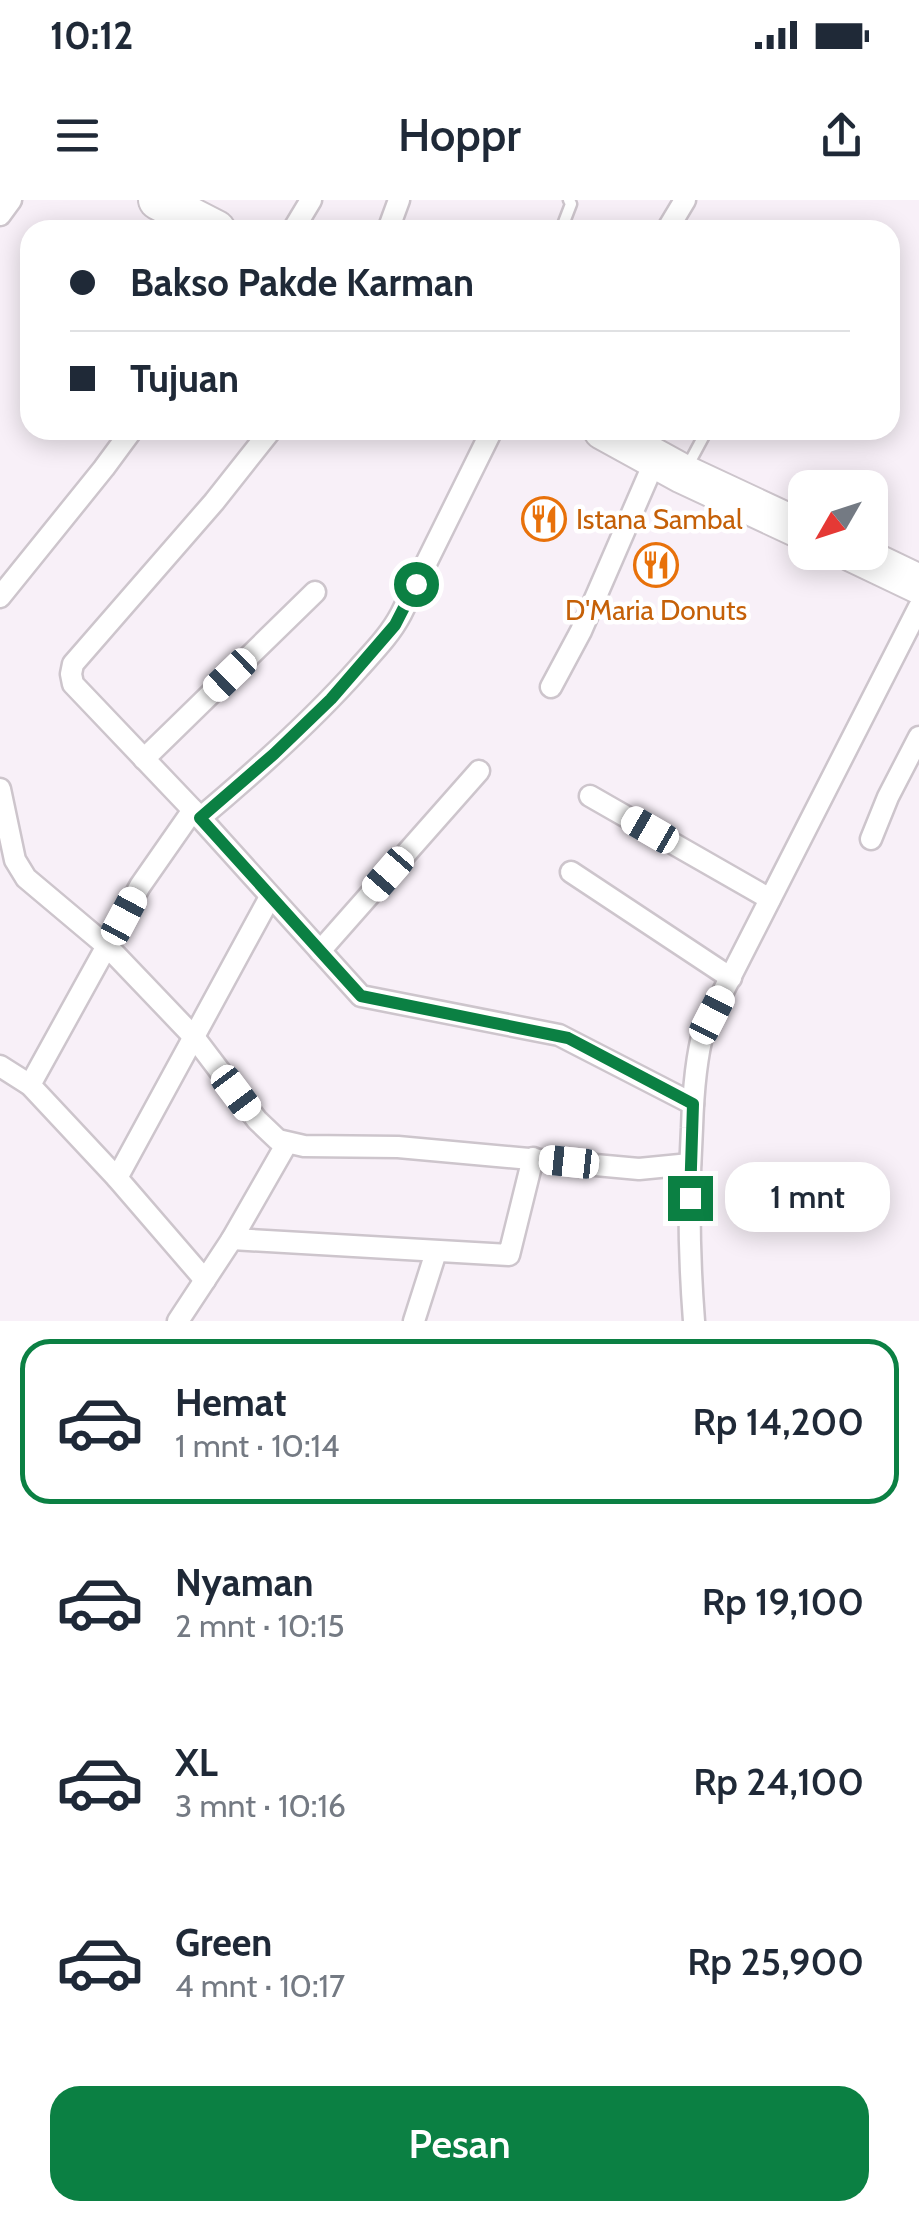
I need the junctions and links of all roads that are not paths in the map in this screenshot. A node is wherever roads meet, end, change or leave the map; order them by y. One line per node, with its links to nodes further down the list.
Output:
1 (11, 200): 3 (street)
2 (158, 200): 4 (highway)
3 (0, 215)
4 (197, 220)
5 (125, 440): 15 (street)
6 (264, 440): 19 (street)
7 (487, 440): 23 (street)
8 (622, 440): 10 (highway)
9 (697, 440): 10 (lane)
10 (670, 466): 11 (highway); 17 (street)
11 (788, 523)
12 (888, 569): 13 (highway)
13 (919, 584)
14 (315, 592): 19 (street)
15 (0, 596)
16 (919, 607): 27 (street)
17 (551, 686)
18 (919, 737): 24 (street)
19 (144, 758): 23 (street)
20 (480, 771): 29 (street)
21 (0, 789): 28 (street)
22 (590, 796): 27 (street)
23 (197, 814): 26 (street); 28 (street)
24 (871, 838)
25 (571, 872): 30 (street)
26 (270, 896): 29 (street); 31 (street)
27 (770, 899): 30 (street)
28 (108, 947): 31 (street); 33 (street)
29 (320, 952): 34 (street)
30 (730, 978): 34 (street)
31 (194, 1038): 35 (street); 38 (street)
32 (0, 1066): 33 (street)
33 (30, 1085): 38 (street)
34 (693, 1104): 37 (street)
35 (287, 1143): 36 (street); 39 (street)
36 (534, 1158): 37 (street); 40 (street)
37 (690, 1164): 44 (street)
38 (117, 1178): 41 (street)
39 (232, 1239): 40 (street); 41 (street)
40 (436, 1252): 43 (street)
41 (205, 1280): 42 (street)
42 (178, 1321)
43 (414, 1321)
44 (694, 1321)

